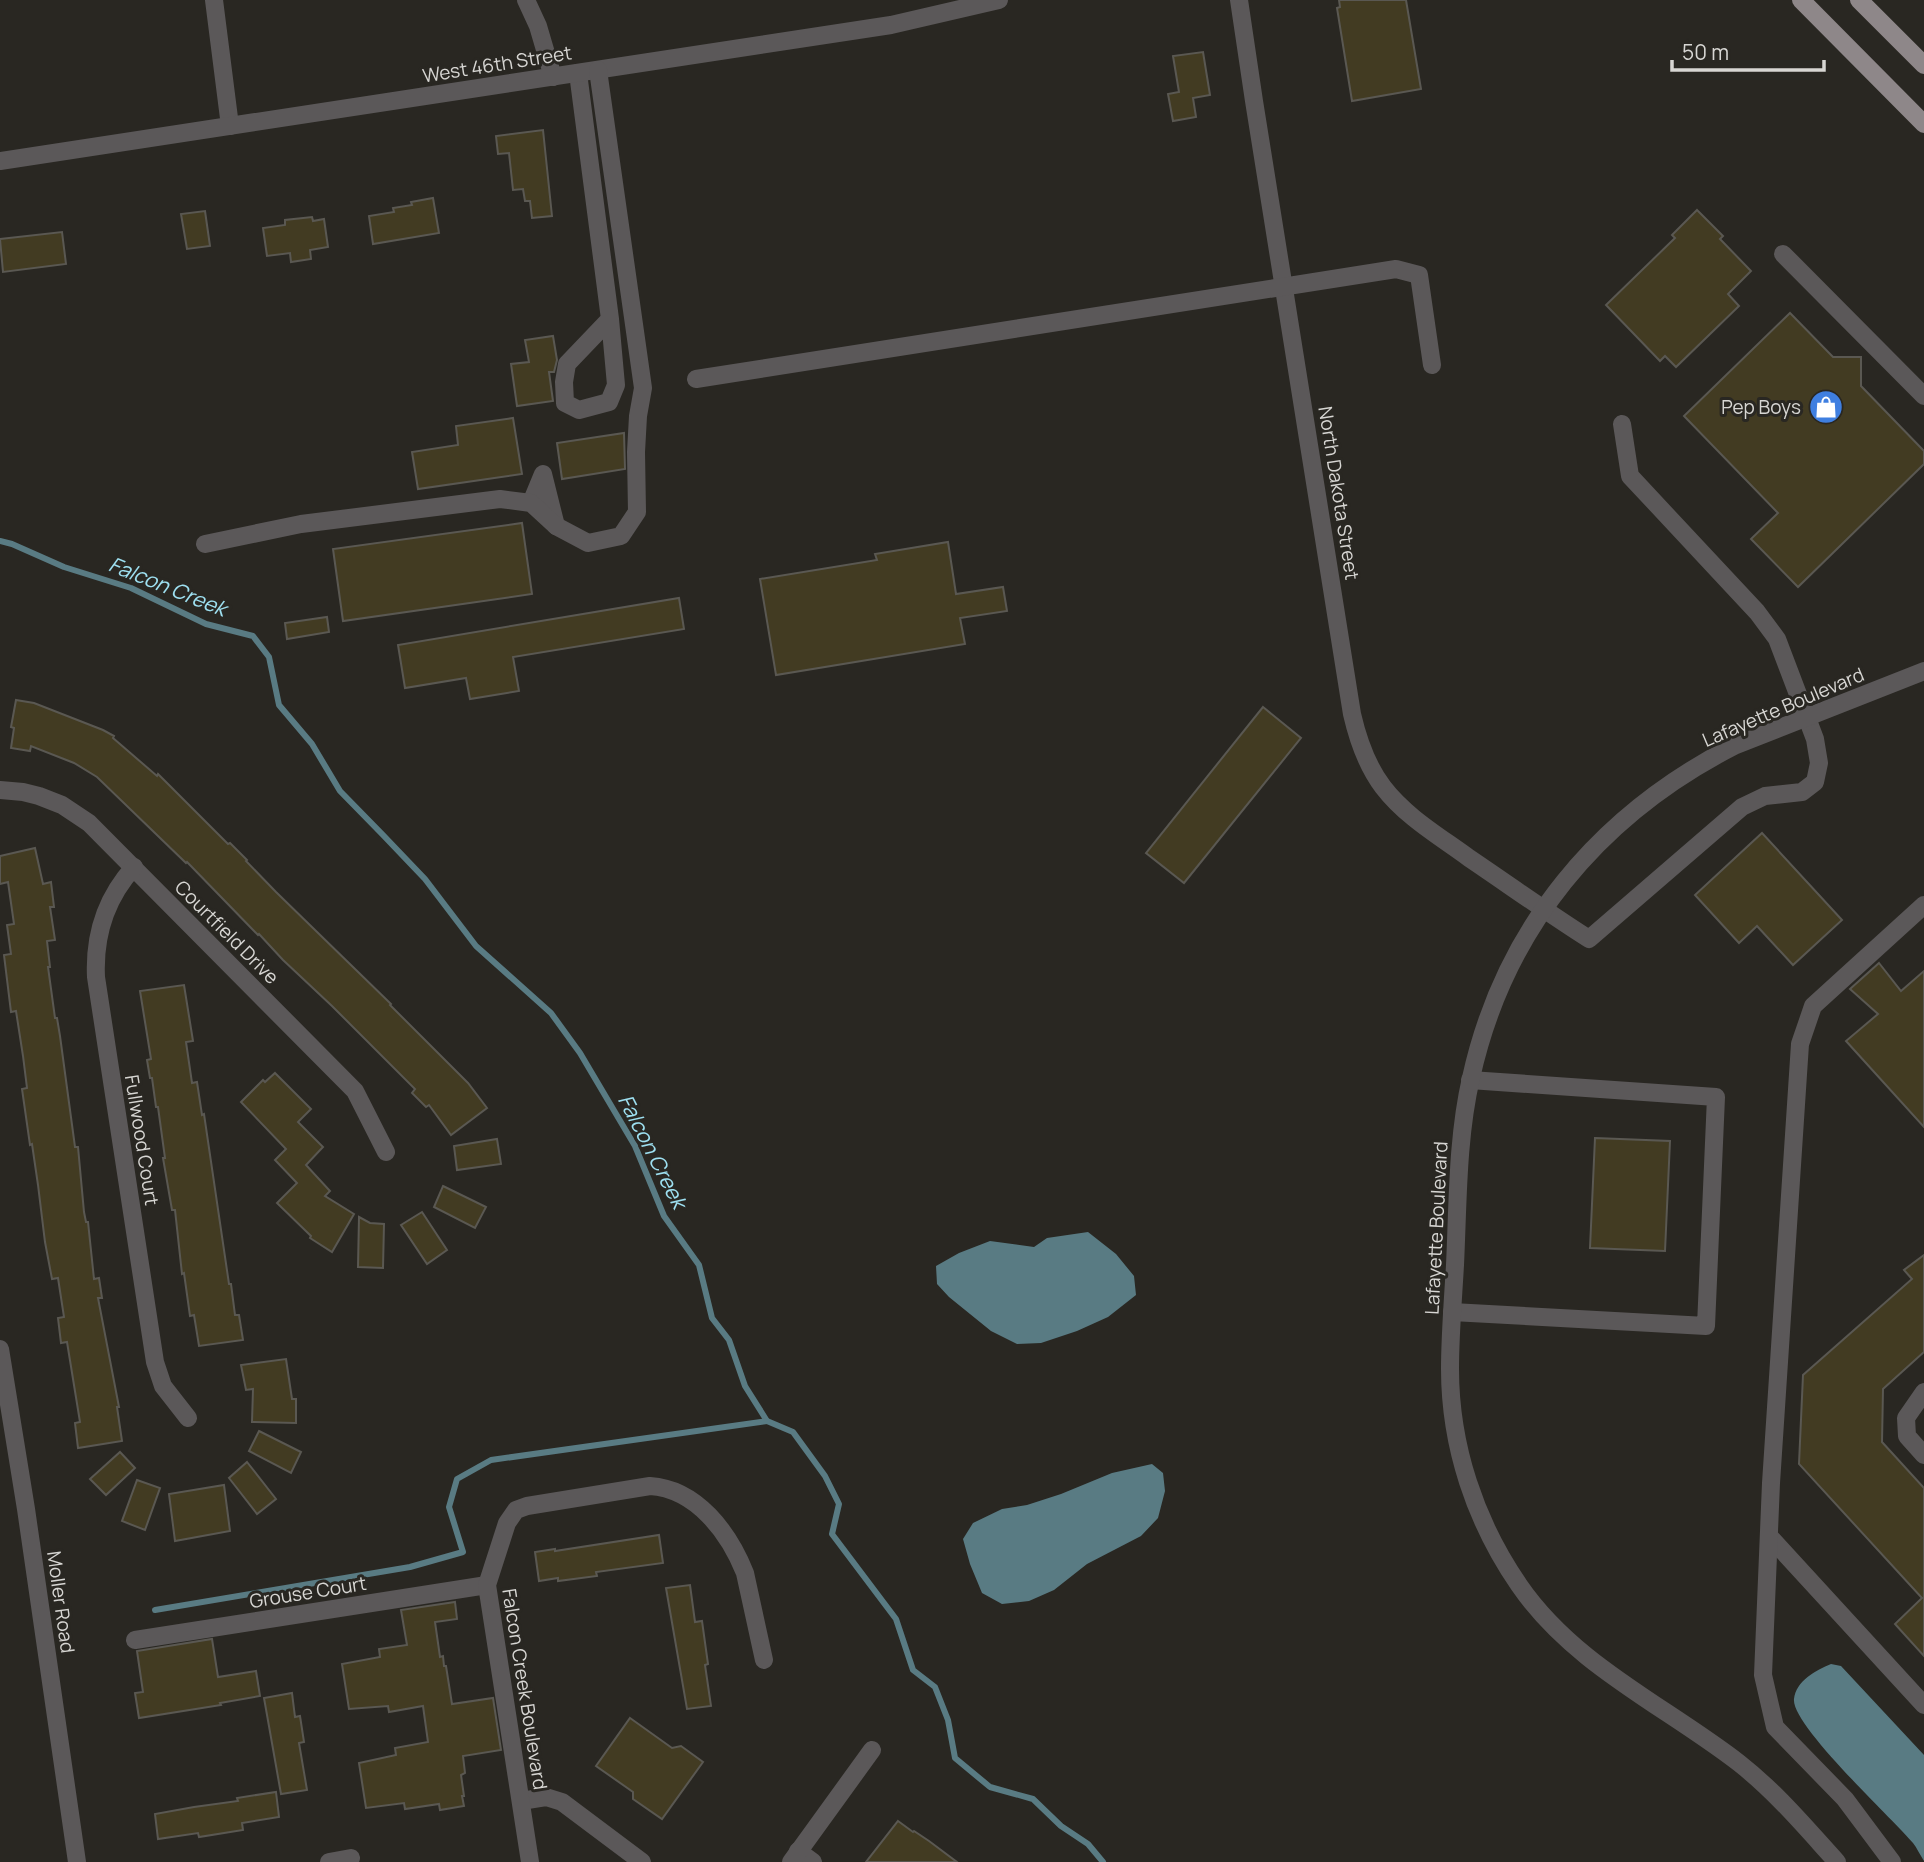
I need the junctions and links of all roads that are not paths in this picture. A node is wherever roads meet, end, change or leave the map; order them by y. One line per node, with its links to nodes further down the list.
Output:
1 (214, 0): 12 (street)
2 (526, 0): 10 (street)
3 (999, 0): 8 (street, West 46th Street)
4 (1239, 0): 15 (street, North Dakota Street)
5 (1801, 0): 11 (main road)
6 (1859, 0): 7 (main road)
7 (1924, 65)
8 (597, 69): 9 (street, West 46th Street); 22 (street)
9 (578, 73): 10 (street, West 46th Street); 16 (street)
10 (553, 76): 12 (street, West 46th Street)
11 (1924, 124)
12 (230, 126): 13 (street, West 46th Street)
13 (0, 161)
14 (1783, 254): 19 (street)
15 (1284, 286): 17 (street); 18 (street); 29 (street, North Dakota Street)
16 (610, 319): 16 (street)
17 (1432, 365)
18 (696, 379)
19 (1924, 396)
20 (1622, 424): 25 (street)
21 (531, 503): 22 (street); 22 (street); 23 (street)
22 (556, 526)
23 (205, 544)
24 (1924, 671): 25 (street, Lafayette Boulevard)
25 (1807, 718): 29 (street, Lafayette Boulevard); 29 (street, North Dakota Street)
26 (0, 790): 27 (street, Courtfield Drive)
27 (134, 867): 31 (street, Courtfield Drive); 35 (street, Fullwood Court)
28 (1924, 905): 37 (street)
29 (1543, 909): 30 (street, Lafayette Boulevard)
30 (1470, 1080): 32 (street, Lafayette Boulevard); 32 (street)
31 (386, 1152)
32 (1452, 1312): 50 (street, Lafayette Boulevard)
33 (0, 1349): 46 (street, Moller Road)
34 (1924, 1392): 36 (street)
35 (188, 1418)
36 (1924, 1455)
37 (1769, 1536): 41 (street); 51 (street)
38 (487, 1585): 39 (street, Grouse Court); 40 (street, Falcon Creek Boulevard); 43 (street, Falcon Creek Boulevard)
39 (135, 1640)
40 (764, 1660)
41 (1924, 1705)
42 (872, 1750): 45 (street)
43 (521, 1801): 48 (street, Falcon Creek Boulevard); 49 (street)
44 (351, 1858): 47 (street)
45 (801, 1858)
46 (77, 1862)
47 (329, 1862)
48 (530, 1862)
49 (642, 1862)
50 (1837, 1862)
51 (1892, 1862)

